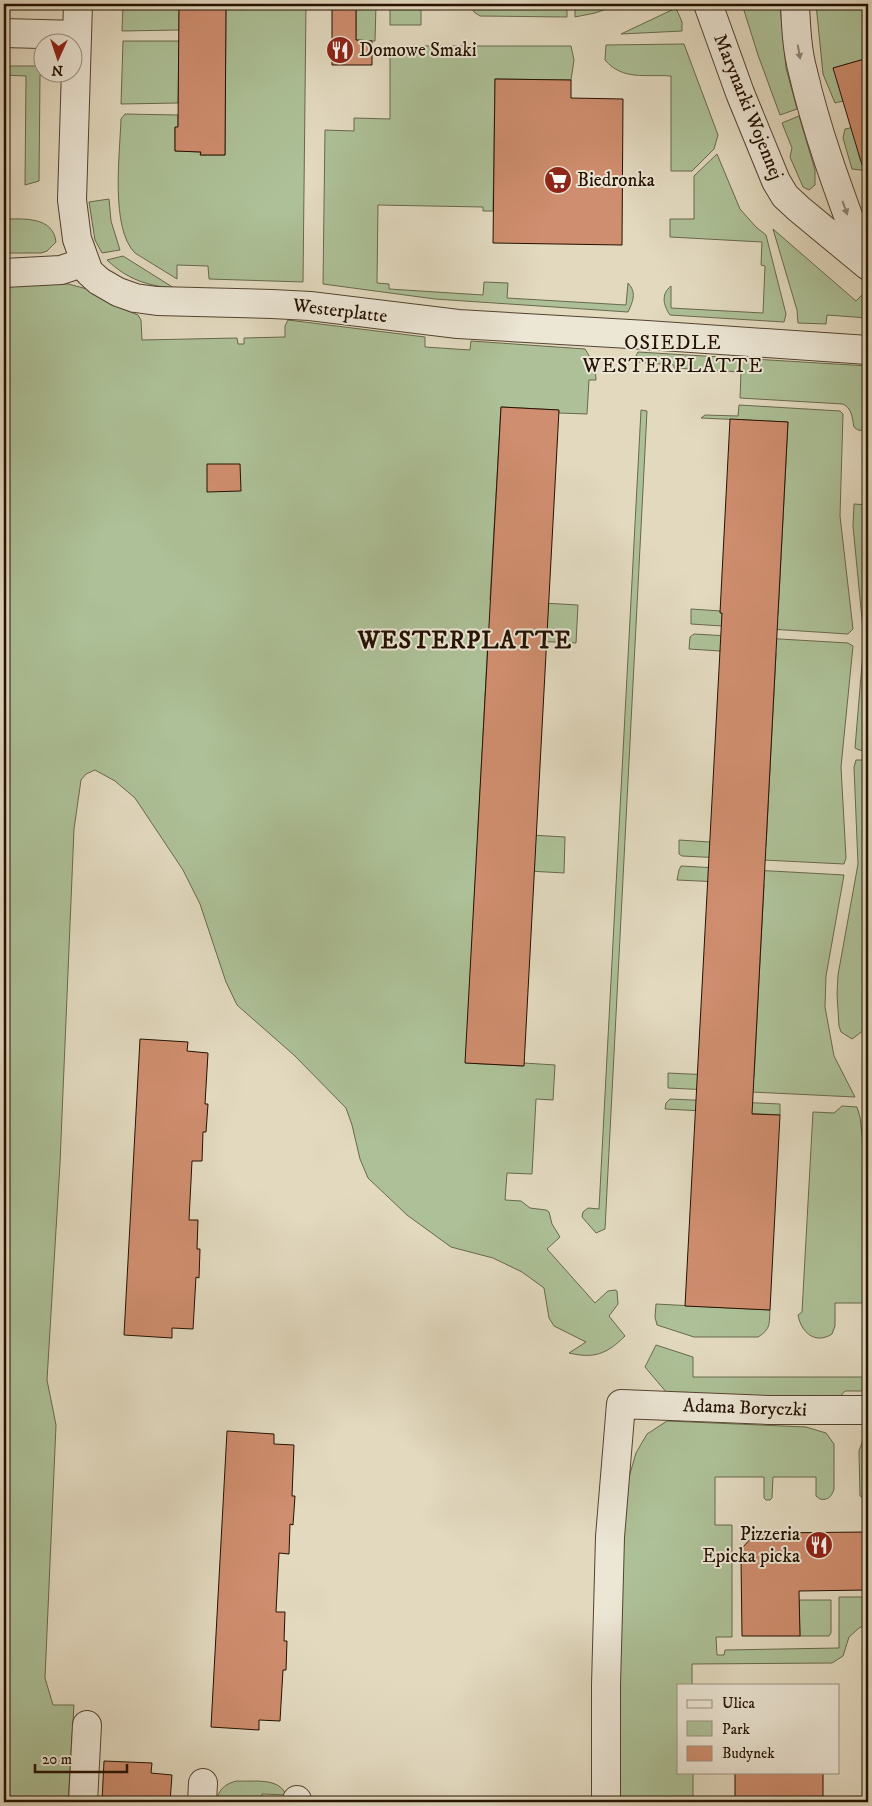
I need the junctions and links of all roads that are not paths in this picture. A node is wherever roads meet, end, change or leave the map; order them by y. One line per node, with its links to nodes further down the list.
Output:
1 (78, 4): 4 (street, Westerplatte)
2 (708, 4): 9 (street, Marynarki Wojennej)
3 (794, 4): 9 (street, Marynarki Wojennej, one-way to 9)
4 (77, 32)
5 (4, 33): 6 (street)
6 (32, 34)
7 (76, 82): 8 (street, Westerplatte)
8 (85, 262): 10 (street); 11 (street, Westerplatte)
9 (867, 264)
10 (4, 273)
11 (868, 350)
12 (868, 1410): 15 (street, Adama Boryczki)
13 (88, 1725): 14 (street)
14 (83, 1802)
15 (606, 1802)

